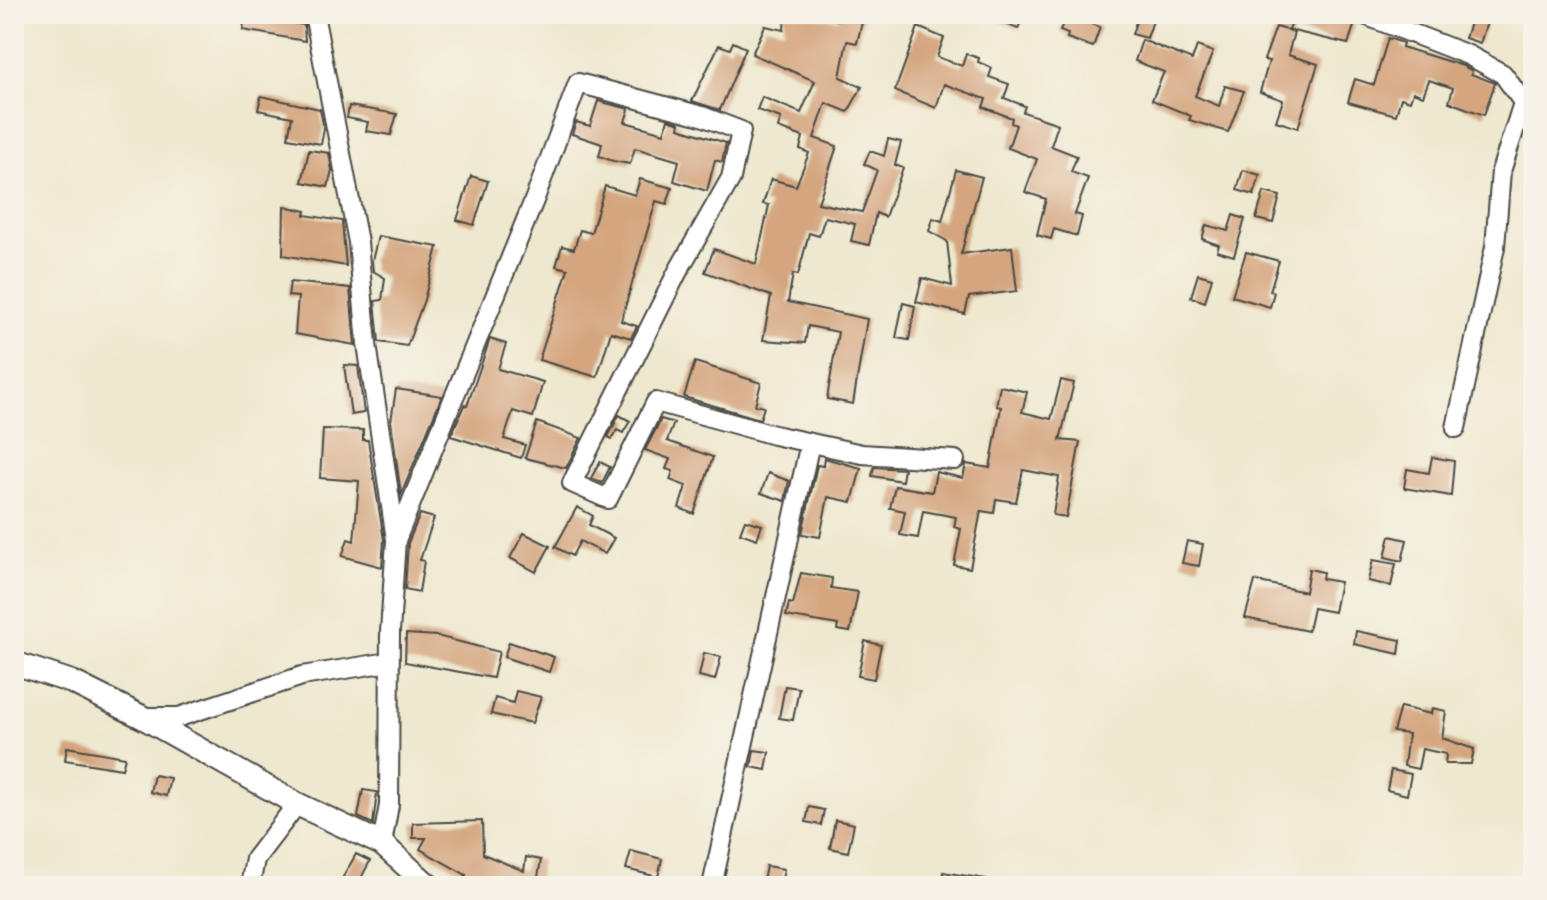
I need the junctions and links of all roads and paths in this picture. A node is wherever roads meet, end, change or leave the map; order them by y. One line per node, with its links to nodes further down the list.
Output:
1 (314, 14): 7 (street)
2 (1362, 14): 3 (street)
3 (1528, 110): 4 (street)
4 (1456, 428)
5 (810, 443): 6 (street); 7 (street); 15 (street)
6 (955, 460)
7 (396, 540): 8 (street)
8 (389, 662): 10 (street); 12 (street)
9 (14, 663): 10 (street)
10 (142, 717): 11 (street)
11 (297, 804): 12 (street); 13 (street)
12 (382, 844): 14 (street)
13 (250, 886)
14 (429, 886)
15 (712, 886)

